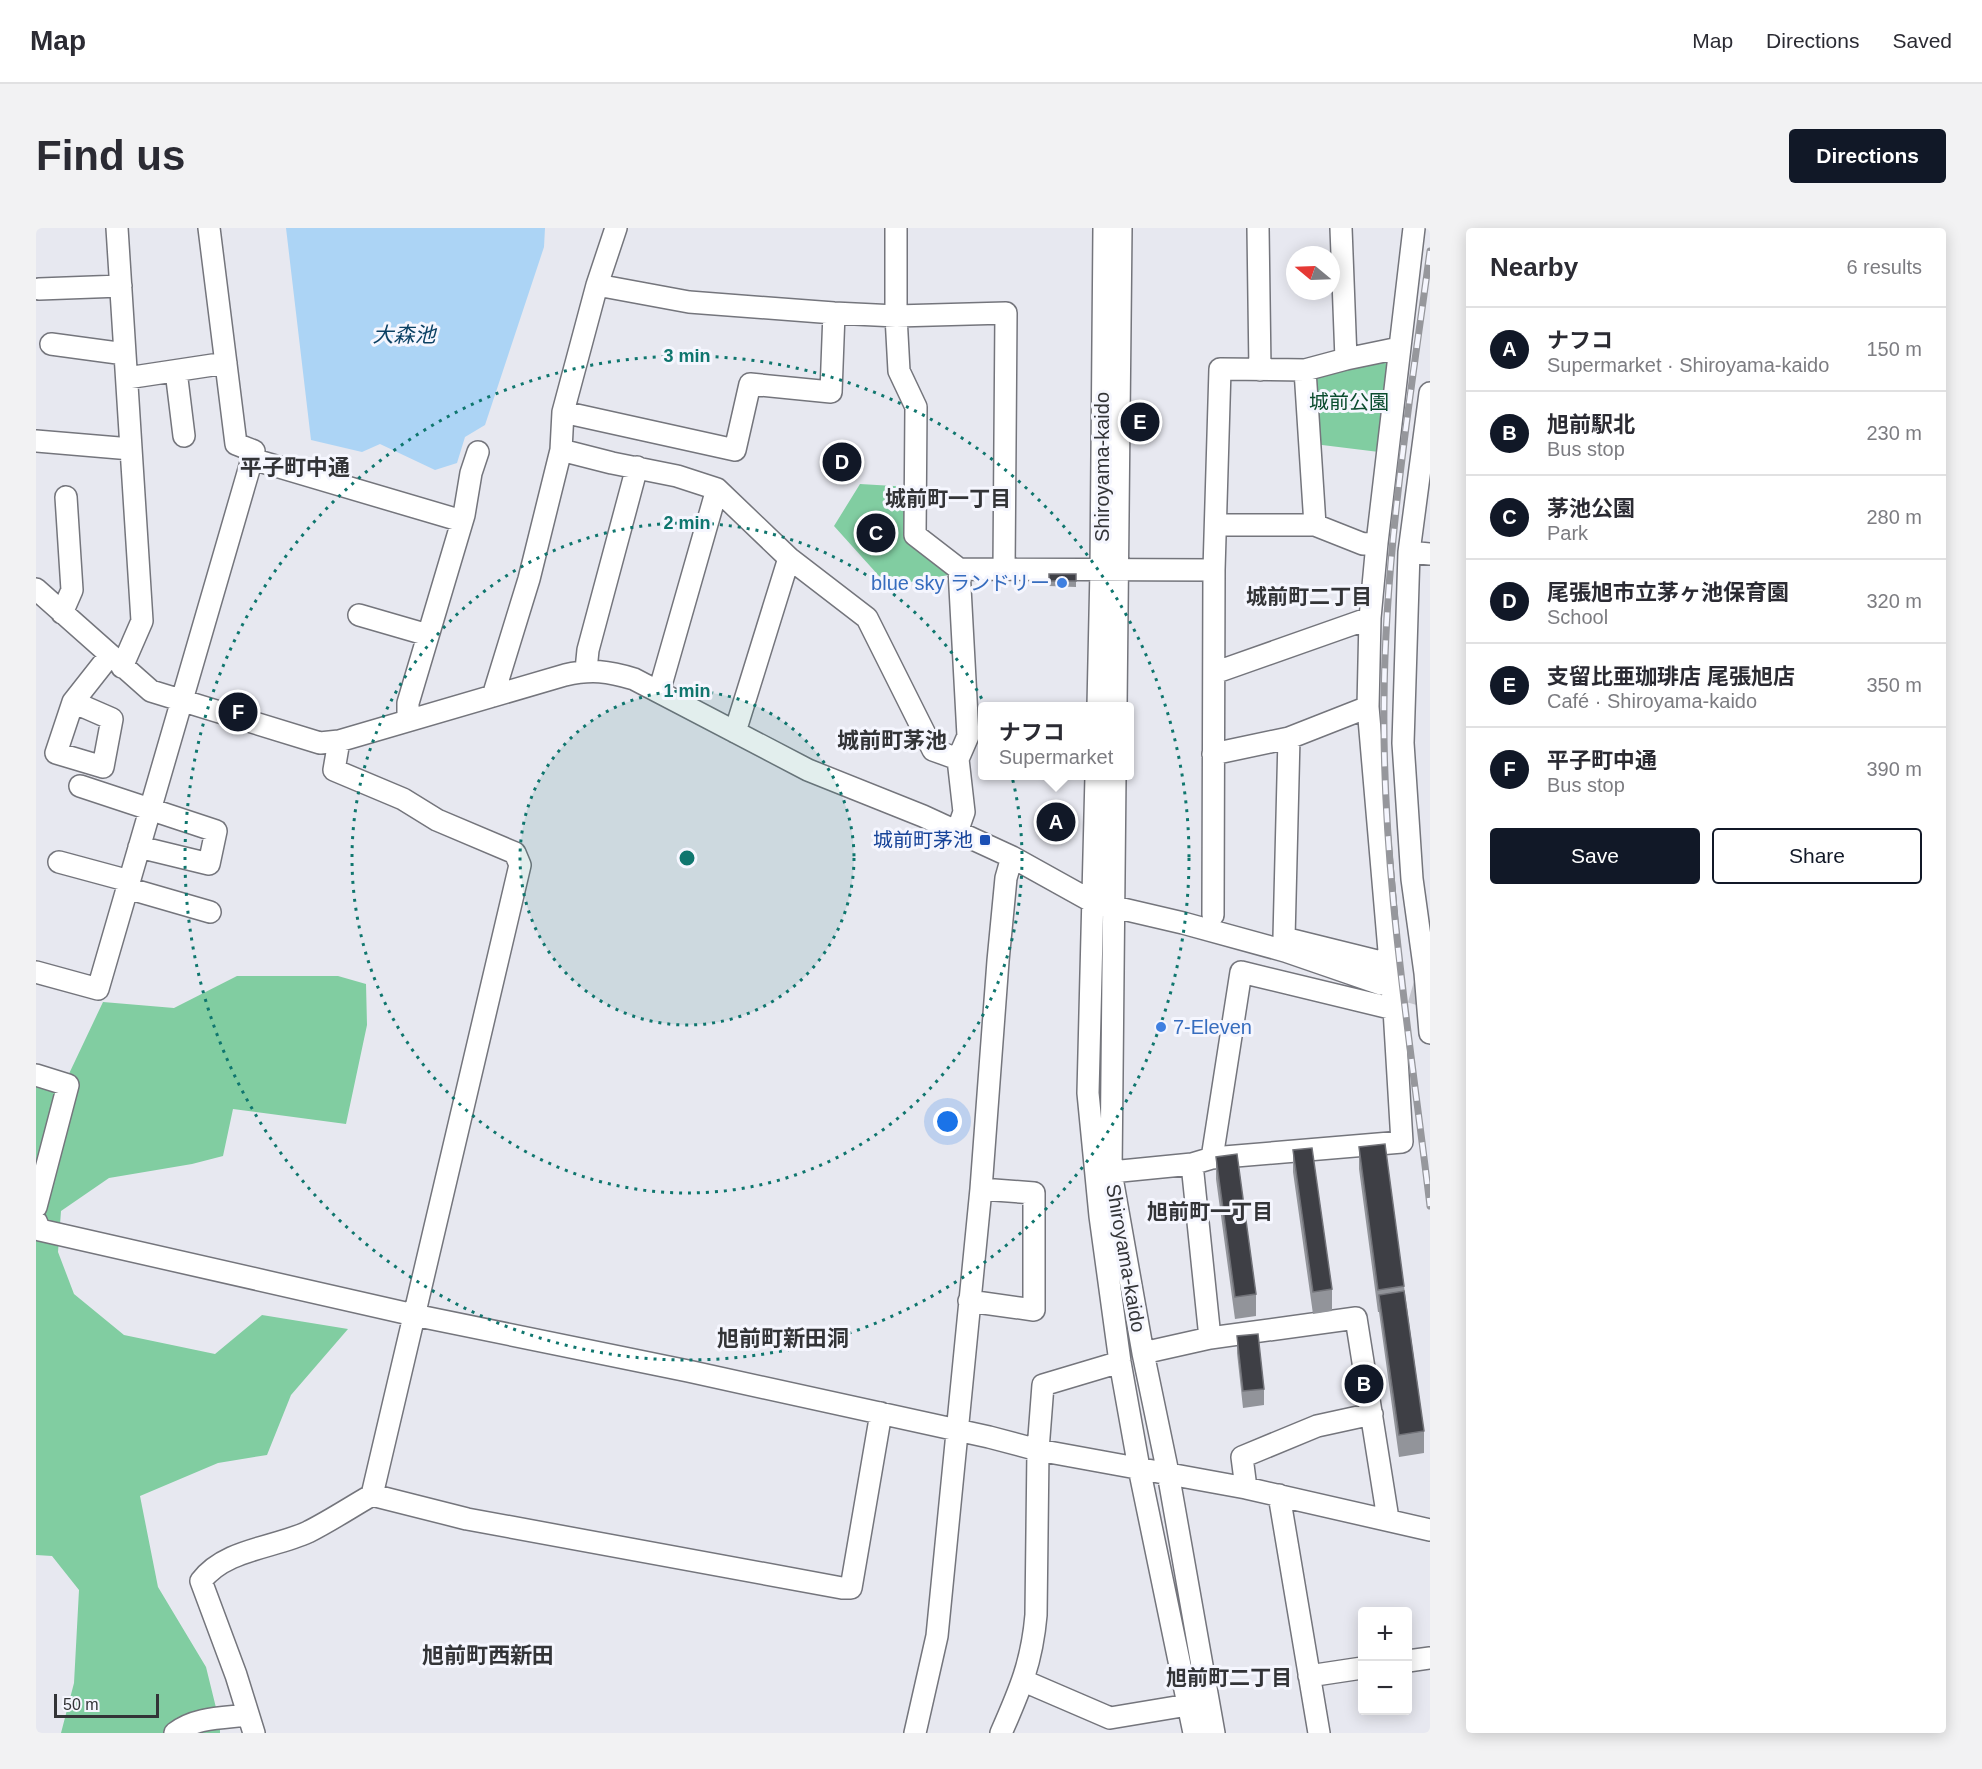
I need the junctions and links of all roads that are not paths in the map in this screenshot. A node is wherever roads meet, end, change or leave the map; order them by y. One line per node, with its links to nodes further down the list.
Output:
1 (117, 228): 11 (street)
2 (209, 228): 19 (street)
3 (616, 228): 10 (street)
4 (896, 228): 14 (street)
5 (1104, 228): 43 (street, Shiroyama-kaido)
6 (1121, 228): 43 (street, Shiroyama-kaido)
7 (1258, 228): 20 (street)
8 (1341, 228): 18 (street)
9 (1414, 228): 16 (street)
10 (597, 285): 13 (street); 25 (street)
11 (121, 286): 12 (street); 17 (street)
12 (39, 289)
13 (834, 313): 14 (street); 25 (street)
14 (896, 316): 41 (street); 42 (street)
15 (51, 344): 17 (street)
16 (1399, 348): 18 (street); 38 (street)
17 (125, 354): 23 (street)
18 (1346, 359): 21 (street)
19 (226, 363): 22 (street); 31 (street)
20 (1260, 370): 21 (street); 36 (street)
21 (1305, 370): 37 (street)
22 (176, 371): 23 (street); 26 (street)
23 (127, 378): 28 (street)
24 (1430, 393): 39 (street)
25 (563, 412): 29 (street)
26 (184, 436)
27 (36, 441): 28 (street)
28 (131, 449): 50 (street)
29 (561, 450): 32 (street); 54 (street)
30 (478, 452): 35 (street)
31 (252, 459): 35 (street); 55 (street)
32 (637, 467): 33 (street); 51 (street)
33 (717, 489): 40 (street); 53 (street)
34 (66, 497): 46 (street)
35 (462, 521): 49 (street)
36 (1216, 525): 37 (street); 44 (street)
37 (1315, 525): 38 (street)
38 (1377, 543): 48 (street)
39 (1420, 553): 74 (street)
40 (789, 558): 61 (street); 65 (street)
41 (959, 569): 42 (street); 65 (street)
42 (1004, 570): 43 (street)
43 (1109, 570): 44 (street); 57 (street, Shiroyama-kaido); 58 (street, Shiroyama-kaido)
44 (1214, 570): 52 (street)
45 (36, 589): 46 (street)
46 (62, 613): 50 (street)
47 (359, 615): 49 (street)
48 (1370, 618): 52 (street); 59 (street)
49 (428, 635): 60 (street)
50 (116, 661): 55 (street); 56 (street)
51 (586, 670): 53 (street); 54 (street)
52 (1214, 674): 64 (street)
53 (659, 692): 61 (street)
54 (493, 696): 60 (street)
55 (181, 701): 63 (street); 69 (street)
56 (73, 702)
57 (1098, 702)
58 (1116, 702)
59 (1368, 707): 62 (street); 82 (street)
60 (408, 720): 63 (street)
61 (735, 732): 70 (street)
62 (1289, 738): 64 (street); 80 (street)
63 (339, 741): 93 (street)
64 (1213, 754): 78 (street)
65 (958, 759): 70 (street)
66 (1096, 780): 76 (street, Shiroyama-kaido)
67 (1115, 780): 76 (street, Shiroyama-kaido)
68 (80, 786): 69 (street)
69 (150, 808): 71 (street); 71 (street)
70 (957, 832): 72 (street)
71 (139, 846): 75 (street)
72 (1012, 857): 76 (street); 89 (street)
73 (59, 862): 75 (street)
74 (1421, 882): 83 (street)
75 (127, 888): 77 (street); 81 (street)
76 (1103, 904): 79 (street); 88 (street, Shiroyama-kaido); 96 (street, Shiroyama-kaido)
77 (210, 912)
78 (1213, 915): 79 (street); 80 (street)
79 (1183, 922): 82 (street)
80 (1284, 938): 82 (street)
81 (36, 972)
82 (1385, 974): 84 (street)
83 (1427, 974): 85 (street)
84 (1394, 1009): 87 (street); 87 (street)
85 (1430, 1024)
86 (36, 1075): 90 (street)
87 (1202, 1161): 88 (street); 94 (street)
88 (1111, 1172): 95 (street, Shiroyama-kaido)
89 (981, 1189): 92 (street); 92 (street)
90 (36, 1207)
91 (36, 1221): 93 (street)
92 (969, 1301): 99 (street)
93 (414, 1315): 97 (street); 104 (street)
94 (1210, 1338): 95 (street); 98 (street)
95 (1143, 1353): 102 (street, Shiroyama-kaido)
96 (1120, 1362): 100 (street); 101 (street, Shiroyama-kaido)
97 (881, 1413): 99 (street); 104 (street)
98 (1372, 1414): 103 (street); 106 (street)
99 (958, 1431): 100 (street); 115 (street)
100 (1038, 1450): 101 (street); 112 (street)
101 (1139, 1468): 102 (street); 113 (street, Shiroyama-kaido)
102 (1168, 1473): 103 (street); 119 (street, Shiroyama-kaido)
103 (1246, 1488): 105 (street)
104 (372, 1495): 114 (street)
105 (1279, 1495): 106 (street); 111 (street)
106 (1388, 1519): 107 (street)
107 (1430, 1530)
108 (1430, 1658): 109 (street)
109 (1412, 1660)
110 (1358, 1669): 111 (street)
111 (1309, 1676): 120 (street)
112 (1024, 1681): 113 (street); 117 (street)
113 (1188, 1705): 118 (street, Shiroyama-kaido)
114 (251, 1724): 116 (street)
115 (918, 1732)
116 (175, 1733)
117 (1001, 1733)
118 (1194, 1733)
119 (1214, 1733)
120 (1319, 1733)

